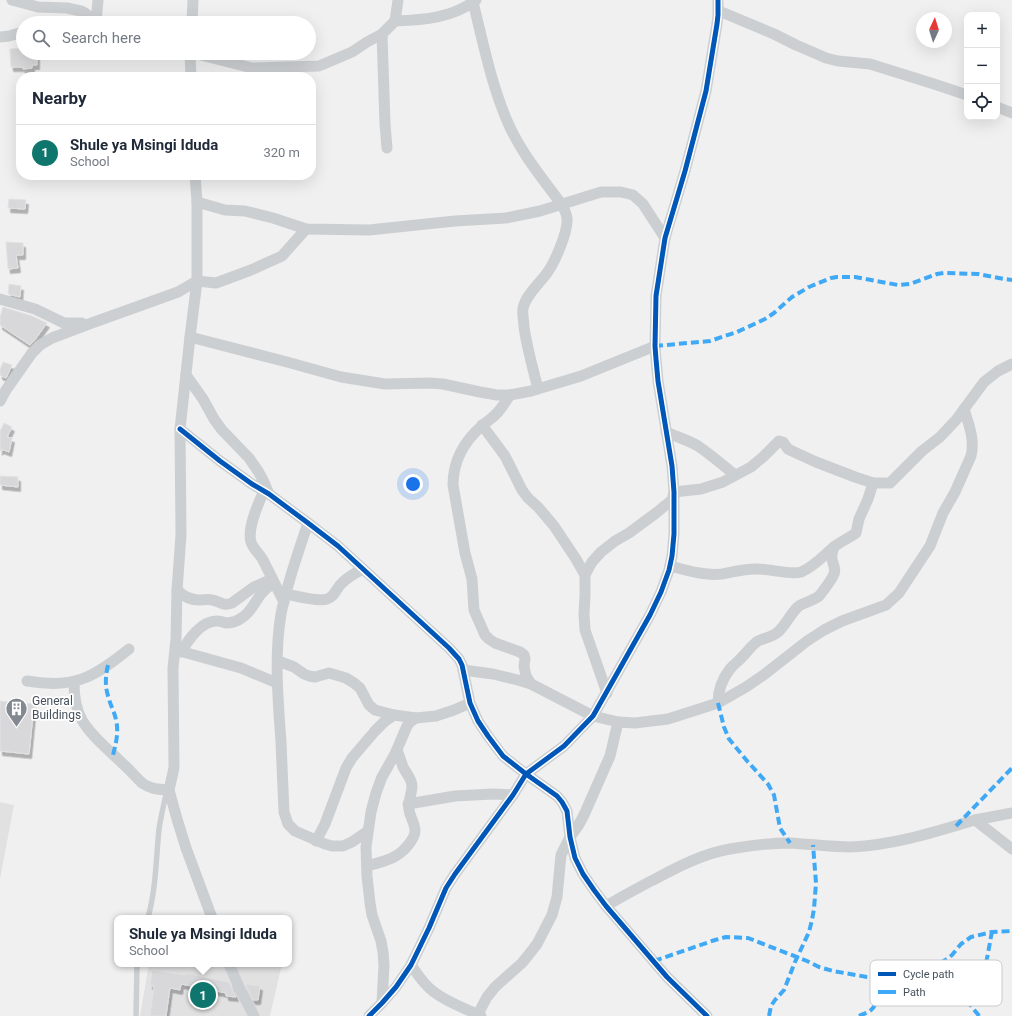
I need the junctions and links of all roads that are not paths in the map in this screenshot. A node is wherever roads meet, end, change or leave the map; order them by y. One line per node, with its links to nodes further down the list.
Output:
1 (12, 0): 7 (street)
2 (98, 0): 8 (street)
3 (193, 0): 9 (street)
4 (398, 0): 10 (street)
5 (474, 1): 10 (street); 23 (street)
6 (718, 5): 17 (street); 25 (street)
7 (89, 16)
8 (97, 16)
9 (192, 16)
10 (395, 21): 12 (street)
11 (16, 34): 13 (street)
12 (382, 34): 15 (street); 20 (street)
13 (0, 37)
14 (190, 60): 16 (street)
15 (221, 60)
16 (191, 72)
17 (964, 94)
18 (1000, 108): 19 (street)
19 (1012, 113)
20 (386, 148)
21 (195, 180): 22 (street)
22 (196, 202): 24 (street); 26 (street)
23 (562, 205): 24 (street); 25 (street); 33 (street)
24 (306, 229): 26 (street)
25 (665, 238): 30 (street)
26 (197, 281): 28 (street); 29 (street)
27 (0, 299): 28 (street)
28 (89, 324): 35 (street)
29 (190, 337): 32 (street); 34 (street)
30 (655, 346): 33 (street); 39 (street)
31 (1012, 364): 36 (street)
32 (186, 375): 38 (street); 43 (street)
33 (538, 389): 34 (street)
34 (510, 395): 37 (street)
35 (0, 401)
36 (964, 409): 41 (street); 62 (street)
37 (482, 426): 48 (street); 59 (street)
38 (180, 429): 43 (street); 50 (street)
39 (666, 432): 40 (street); 42 (street)
40 (735, 475): 41 (street); 42 (street)
41 (873, 483): 45 (street)
42 (674, 492): 46 (street); 48 (street)
43 (266, 493): 44 (street); 49 (street)
44 (308, 523): 47 (street); 51 (street)
45 (834, 547): 46 (street); 62 (street)
46 (670, 566): 60 (street)
47 (363, 569): 51 (street); 55 (street)
48 (585, 575): 60 (street)
49 (273, 581): 50 (street); 51 (street); 53 (street)
50 (177, 590): 53 (street)
51 (285, 598): 54 (street)
52 (129, 649): 57 (street)
53 (178, 651): 58 (street); 81 (street)
54 (278, 661): 58 (street); 63 (street)
55 (463, 670): 59 (street); 61 (street)
56 (27, 681): 57 (street)
57 (74, 682): 69 (street)
58 (278, 683): 76 (street)
59 (531, 684): 64 (street)
60 (607, 694): 64 (street)
61 (470, 703): 65 (street); 68 (street)
62 (718, 703): 66 (street)
63 (394, 715): 65 (street); 76 (street)
64 (593, 716): 66 (street); 68 (street)
65 (416, 718): 67 (street)
66 (618, 722): 75 (street)
67 (397, 750): 71 (street); 74 (street)
68 (526, 774): 70 (street); 75 (street)
69 (167, 790): 80 (lane)
70 (513, 795): 71 (street); 82 (street)
71 (408, 804): 78 (street)
72 (1012, 813): 73 (street)
73 (976, 820): 77 (street); 79 (street)
74 (368, 830): 76 (street); 78 (street)
75 (570, 837): 79 (street); 86 (street)
76 (316, 841)
77 (1012, 849)
78 (367, 866): 85 (street)
79 (606, 906): 90 (street)
80 (149, 915)
81 (211, 915)
82 (411, 966): 85 (street); 86 (street)
83 (137, 967): 87 (lane)
84 (230, 967): 88 (street)
85 (382, 1003): 89 (street)
86 (480, 1015)
87 (136, 1016)
88 (254, 1016)
89 (369, 1016)
90 (707, 1016)

